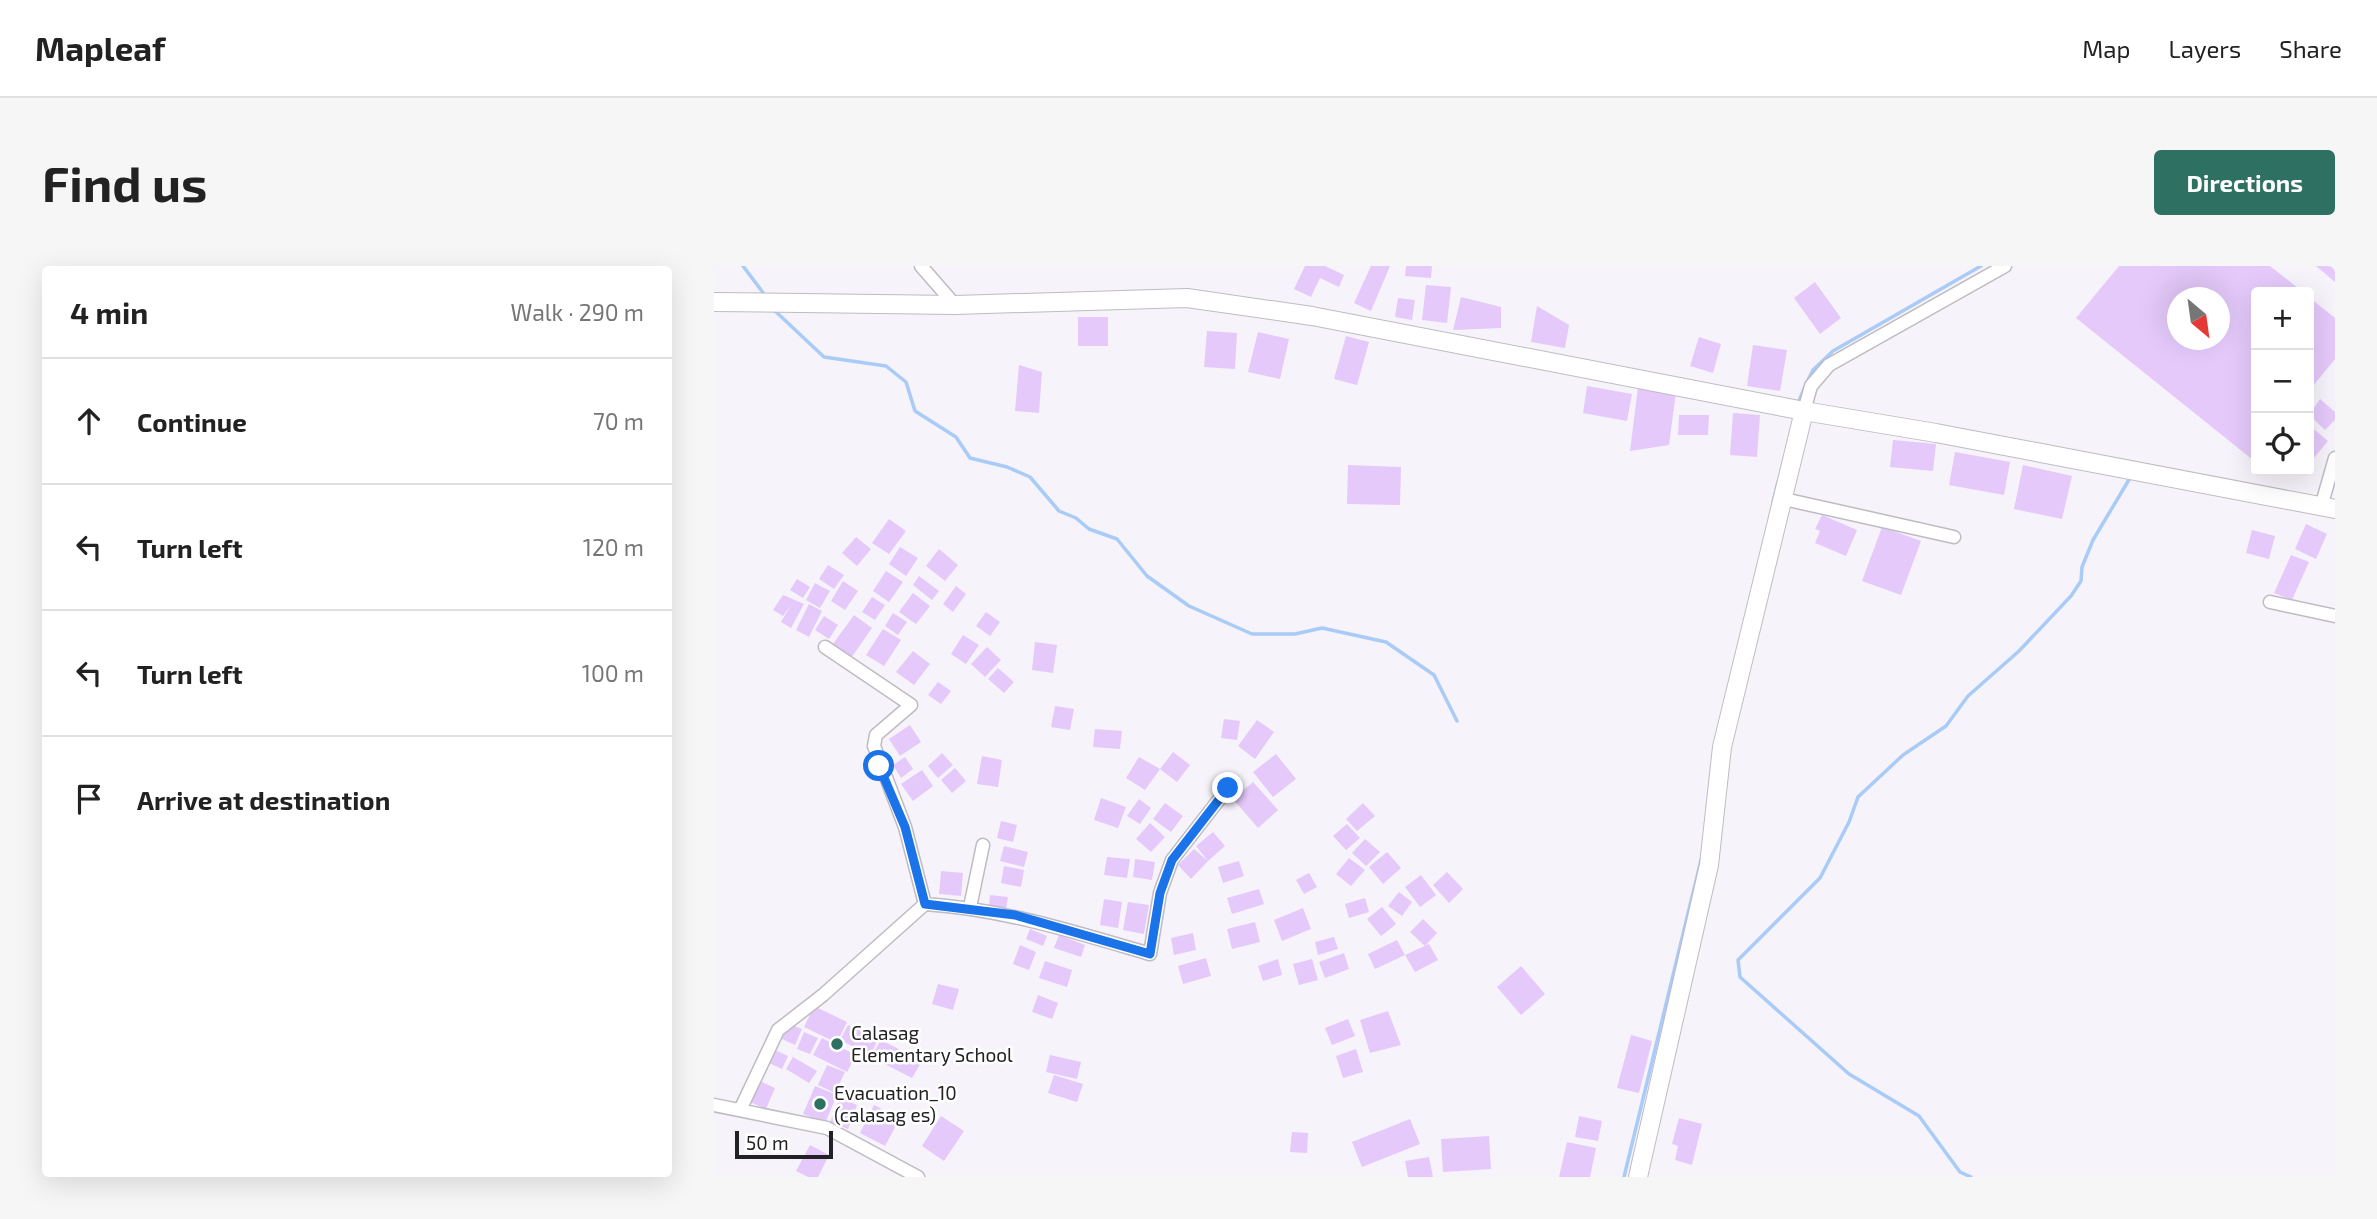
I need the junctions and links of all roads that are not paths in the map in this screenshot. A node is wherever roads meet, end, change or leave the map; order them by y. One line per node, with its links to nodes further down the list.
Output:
1 (921, 266): 4 (street)
2 (2005, 266): 5 (street)
3 (714, 302): 4 (street)
4 (955, 305): 5 (street)
5 (1804, 411): 7 (street); 8 (street)
6 (2335, 458): 8 (street)
7 (1784, 499): 9 (street); 20 (street)
8 (2328, 508)
9 (1954, 537)
10 (2270, 601): 11 (street)
11 (2335, 617)
12 (825, 647): 15 (street)
13 (1228, 788): 16 (street)
14 (983, 845): 16 (street)
15 (925, 904): 16 (street); 18 (street)
16 (970, 907)
17 (714, 1105): 18 (street)
18 (740, 1110): 19 (street)
19 (918, 1177)
20 (1638, 1177)

